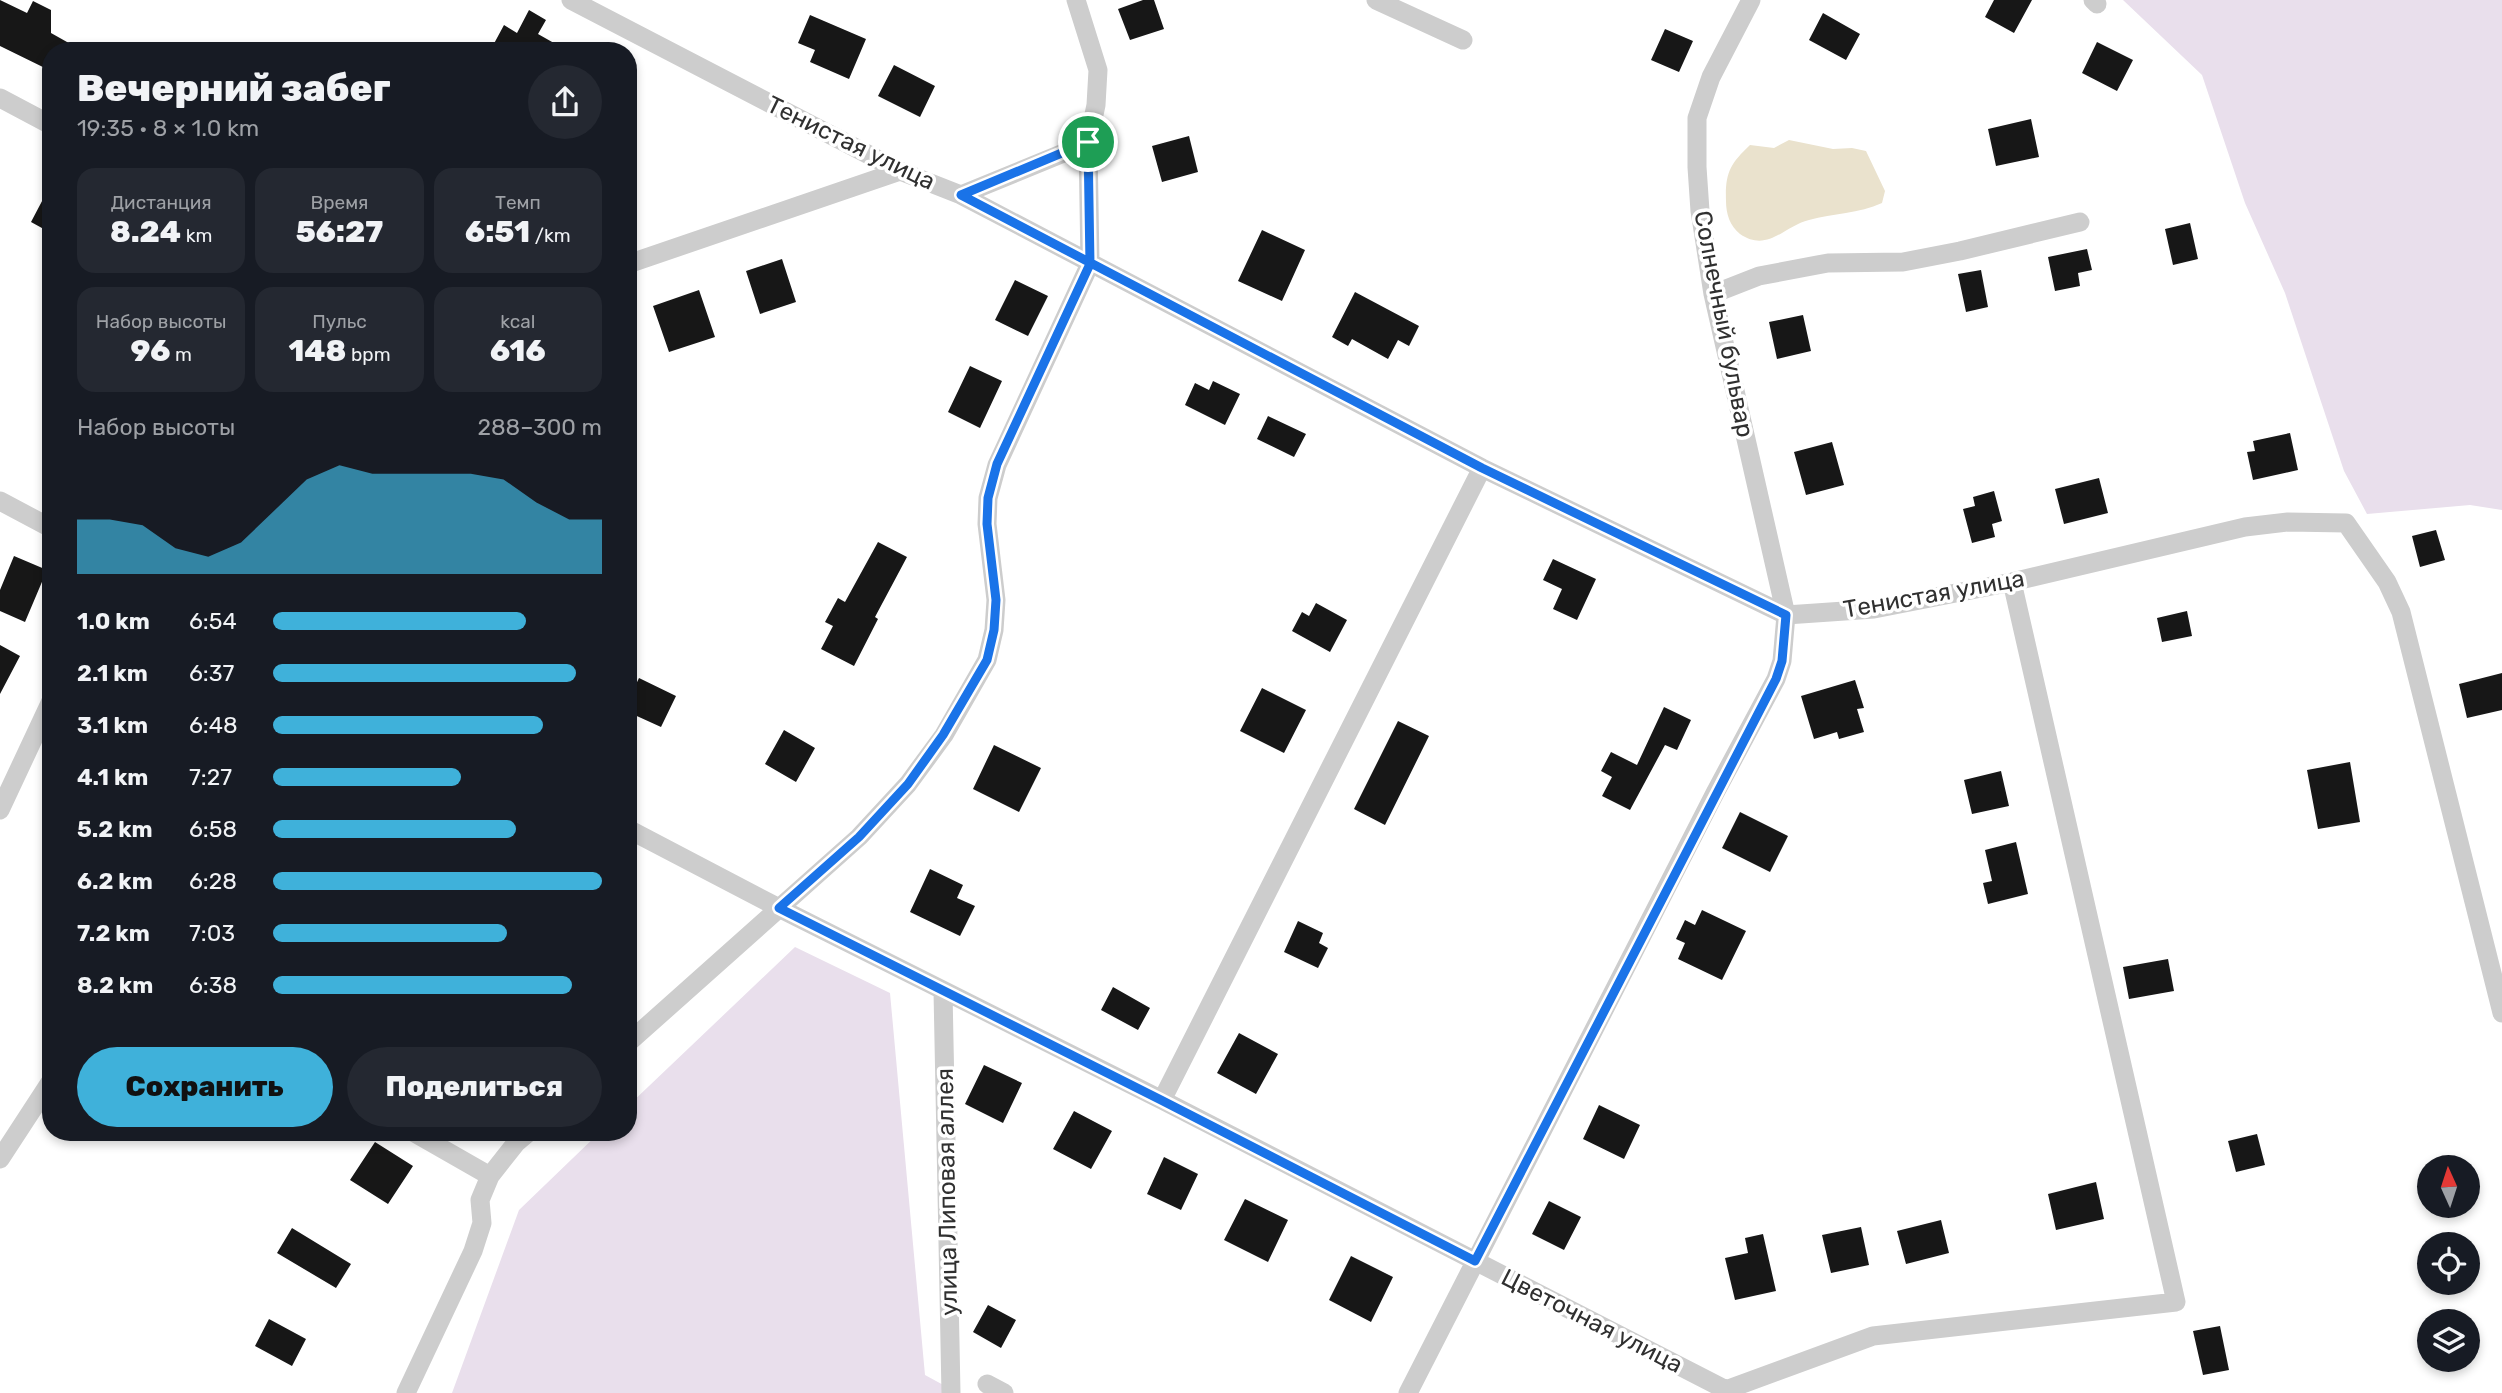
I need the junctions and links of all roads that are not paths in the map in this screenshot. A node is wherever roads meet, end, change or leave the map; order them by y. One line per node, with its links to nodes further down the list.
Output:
1 (571, 0): 9 (street, Тенистая улица)
2 (1076, 0): 8 (street)
3 (1376, 0): 5 (street)
4 (1751, 0): 14 (street, Солнечный бульвар)
5 (1462, 40)
6 (0, 98): 7 (street)
7 (42, 120)
8 (1088, 142): 10 (street); 13 (street)
9 (900, 171): 10 (street, Тенистая улица); 12 (street)
10 (961, 195): 13 (street, Тенистая улица)
11 (2080, 222): 14 (street)
12 (637, 261)
13 (1090, 264): 15 (street, Тенистая улица); 23 (street)
14 (1713, 294): 19 (street, Солнечный бульвар)
15 (1482, 468): 19 (street, Тенистая улица); 28 (street)
16 (0, 501): 17 (street)
17 (42, 522)
18 (2012, 582): 19 (street, Тенистая улица); 25 (street, Тенистая улица); 34 (street)
19 (1786, 615): 33 (street, Солнечный бульвар)
20 (42, 720): 21 (street)
21 (0, 810)
22 (637, 835): 23 (street, Цветочная улица)
23 (779, 908): 24 (street, Цветочная улица); 26 (street)
24 (943, 991): 28 (street, Цветочная улица); 36 (street, улица Липовая аллея)
25 (2502, 1013)
26 (637, 1035)
27 (42, 1095): 31 (street)
28 (1161, 1100): 33 (street, Цветочная улица)
29 (429, 1141): 32 (street)
30 (518, 1141): 32 (street)
31 (0, 1159)
32 (490, 1176): 35 (street)
33 (1475, 1261): 34 (street, Цветочная улица); 37 (street, Солнечный бульвар)
34 (1729, 1392)
35 (405, 1393)
36 (951, 1393)
37 (1408, 1393)

